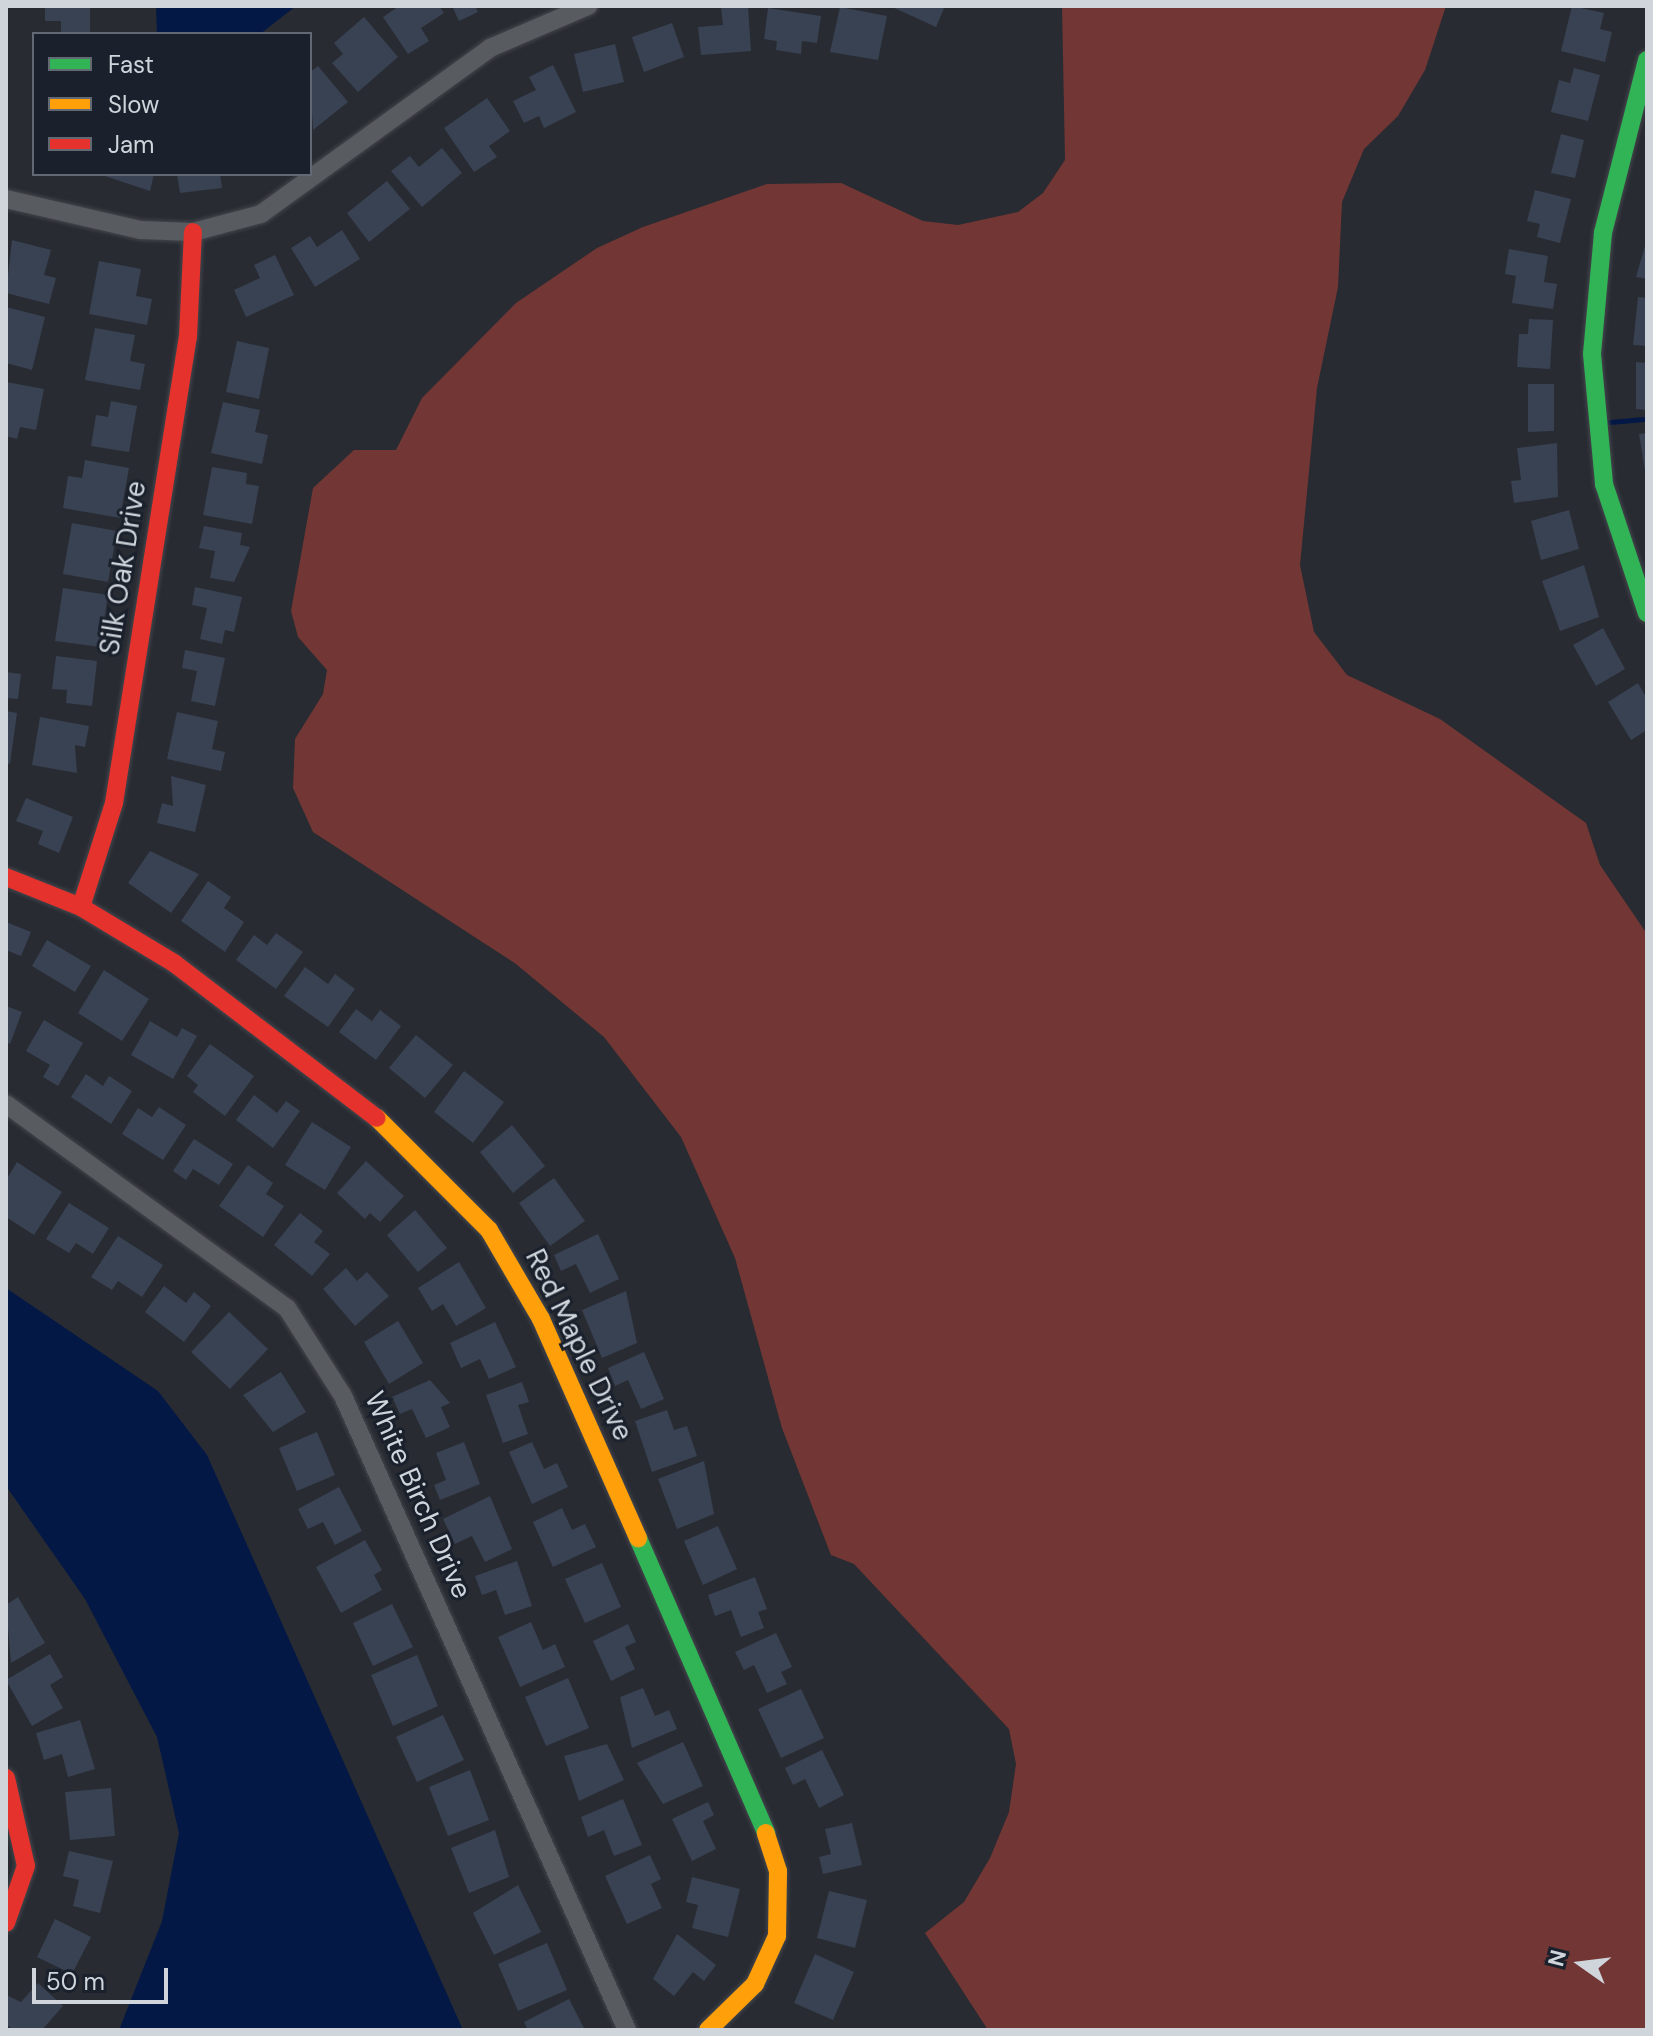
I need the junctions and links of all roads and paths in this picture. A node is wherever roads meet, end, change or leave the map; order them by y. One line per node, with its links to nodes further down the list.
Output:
1 (588, 6): 4 (street)
2 (1647, 60): 5 (street)
3 (6, 199): 4 (street)
4 (193, 232): 7 (street, Silk Oak Drive)
5 (1647, 613)
6 (6, 877): 7 (street, Red Maple Drive)
7 (81, 907): 12 (street, Red Maple Drive)
8 (6, 1104): 11 (street, White Birch Drive)
9 (6, 1778): 10 (street)
10 (6, 1923)
11 (627, 2030)
12 (708, 2030)

